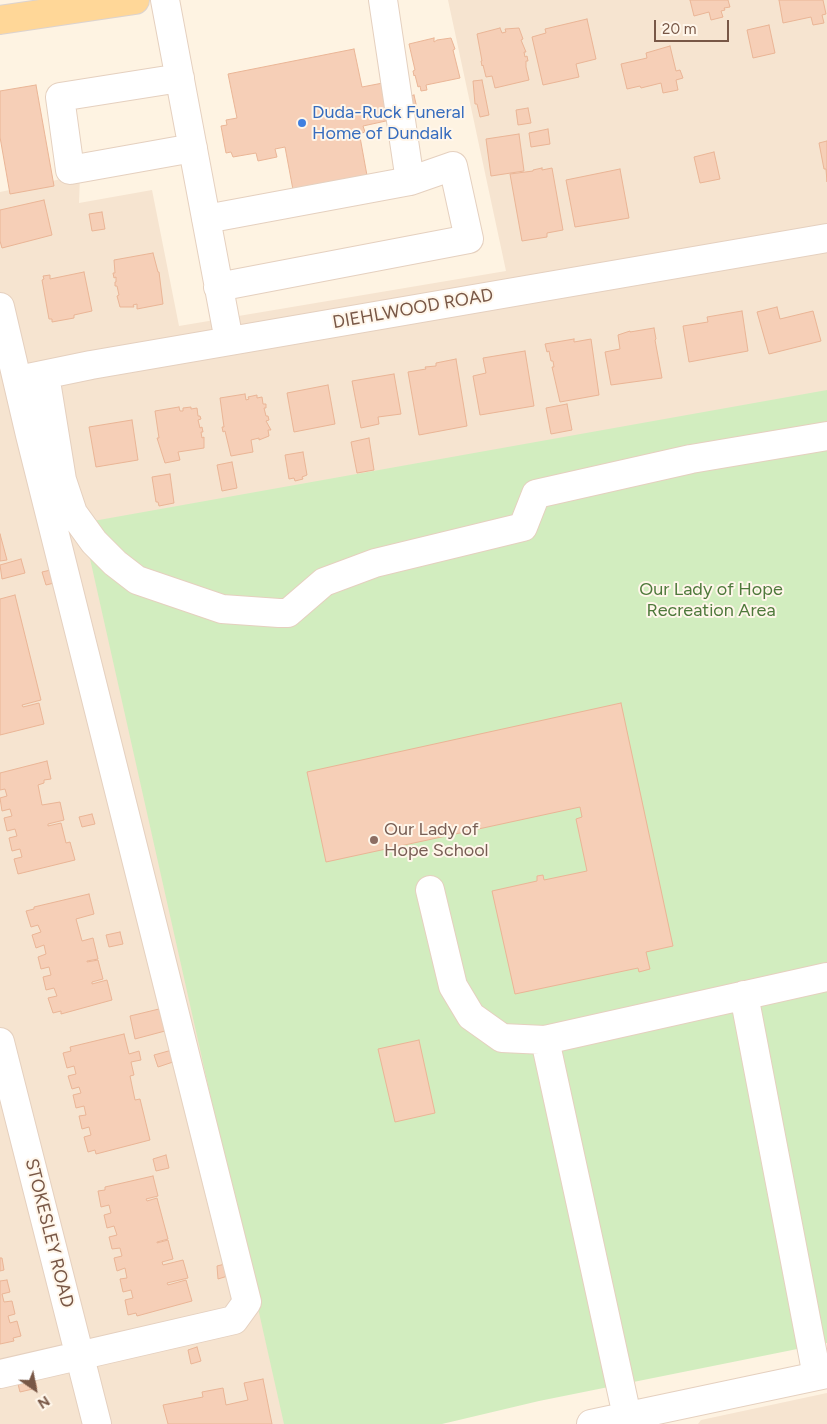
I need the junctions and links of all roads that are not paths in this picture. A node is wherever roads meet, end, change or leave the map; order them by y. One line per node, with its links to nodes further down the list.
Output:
1 (136, 0): 4 (main road)
2 (165, 0): 5 (street)
3 (383, 0): 7 (street)
4 (0, 20)
5 (180, 78): 6 (street); 6 (street)
6 (193, 148): 8 (street)
7 (410, 181): 8 (street); 10 (street)
8 (206, 219): 10 (street)
9 (827, 238): 12 (street, DIEHLWOOD ROAD)
10 (218, 287): 12 (street)
11 (0, 307): 14 (street)
12 (229, 341): 13 (street, DIEHLWOOD ROAD)
13 (45, 375): 14 (street, DIEHLWOOD ROAD); 15 (street)
14 (8, 383): 21 (street)
15 (827, 436)
16 (430, 890): 19 (street)
17 (827, 976): 18 (street)
18 (744, 995): 19 (street); 23 (street)
19 (545, 1040): 24 (street)
20 (0, 1042): 21 (street, STOKESLEY ROAD)
21 (80, 1356): 22 (street); 26 (street, STOKESLEY ROAD)
22 (0, 1374)
23 (822, 1375): 25 (street)
24 (627, 1416): 25 (street); 27 (street)
25 (662, 1416)
26 (97, 1424)
27 (591, 1424)

